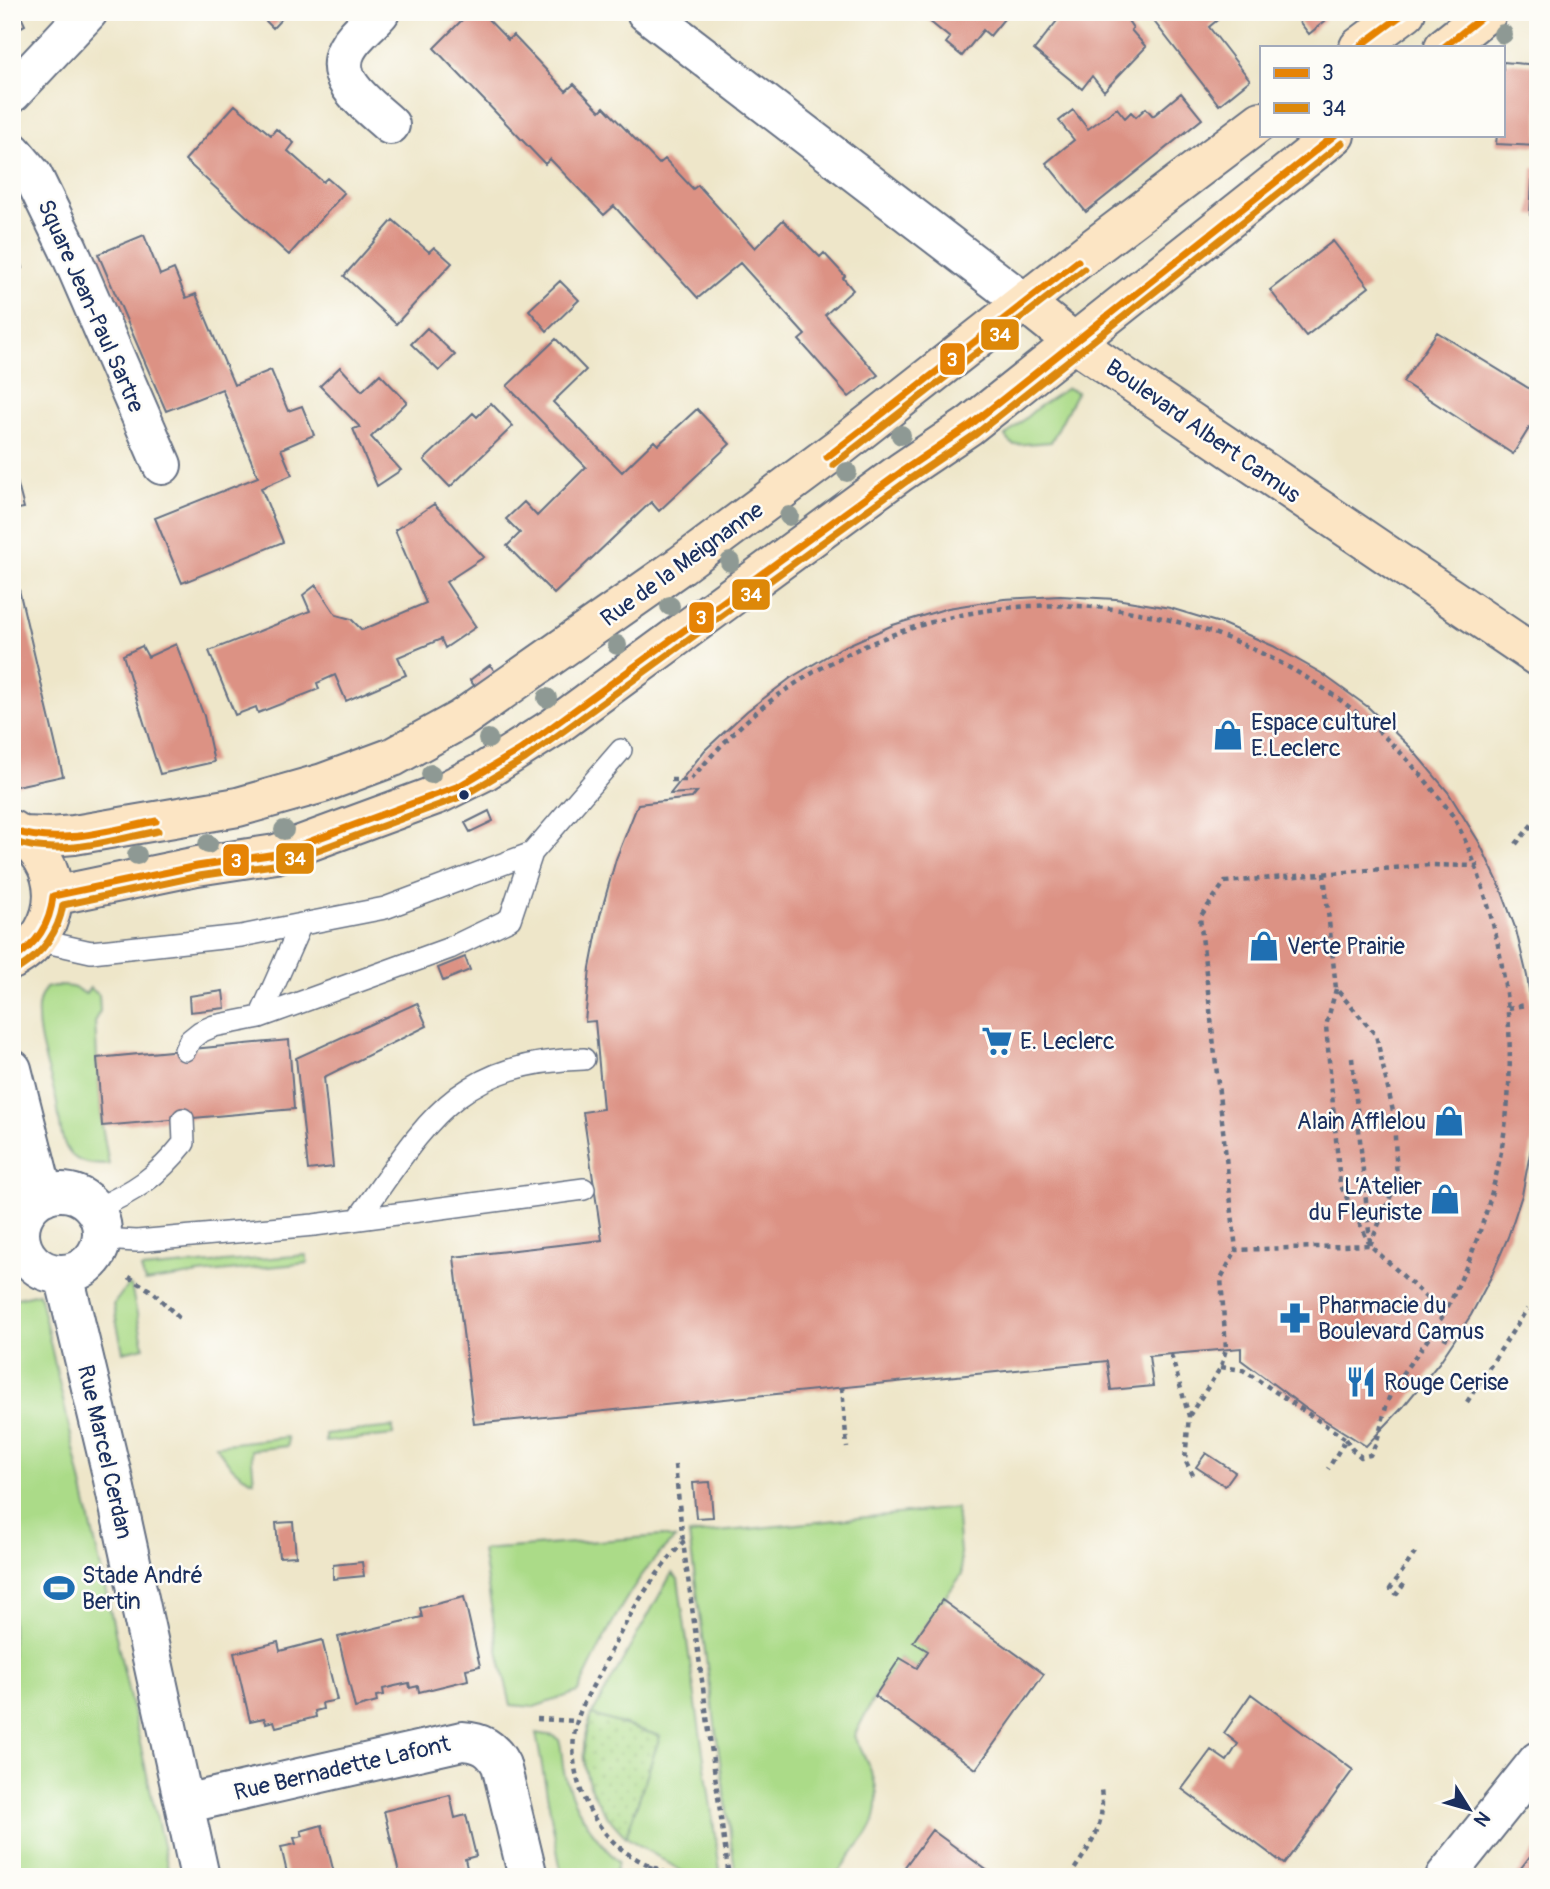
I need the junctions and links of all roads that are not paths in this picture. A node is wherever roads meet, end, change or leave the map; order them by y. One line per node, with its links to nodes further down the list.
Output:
1 (88, 12): 8 (street)
2 (380, 12): 10 (street)
3 (646, 12): 13 (street, Boulevard Albert Camus)
4 (1406, 12): 6 (main road)
5 (1488, 12): 7 (main road)
6 (1360, 46)
7 (1445, 46)
8 (12, 93)
9 (1260, 122): 13 (main road, Rue de la Meignanne)
10 (390, 125)
11 (1334, 136): 14 (main road)
12 (12, 151): 15 (street, Square Jean-Paul Sartre)
13 (1025, 303): 14 (main road, Boulevard Albert Camus); 18 (main road, Rue de la Meignanne)
14 (1075, 343): 16 (main road, Boulevard Albert Camus); 20 (main road)
15 (162, 466)
16 (1538, 657)
17 (621, 750): 19 (lane)
18 (17, 833): 20 (main road)
19 (532, 853): 21 (lane); 23 (lane)
20 (53, 896): 22 (main road)
21 (301, 924): 22 (lane); 23 (lane)
22 (25, 950)
23 (260, 1017): 24 (lane)
24 (185, 1050)
25 (584, 1059): 30 (lane)
26 (12, 1069): 29 (street)
27 (183, 1118): 31 (lane)
28 (584, 1189): 30 (lane)
29 (44, 1196): 31 (street); 32 (street)
30 (358, 1219): 31 (lane)
31 (98, 1224): 32 (street)
32 (64, 1275): 34 (street, Rue Marcel Cerdan)
33 (1538, 1761): 37 (street)
34 (184, 1804): 35 (street, Rue Marcel Cerdan); 36 (street, Rue Bernadette Lafont)
35 (200, 1877)
36 (528, 1877)
37 (1445, 1877)

